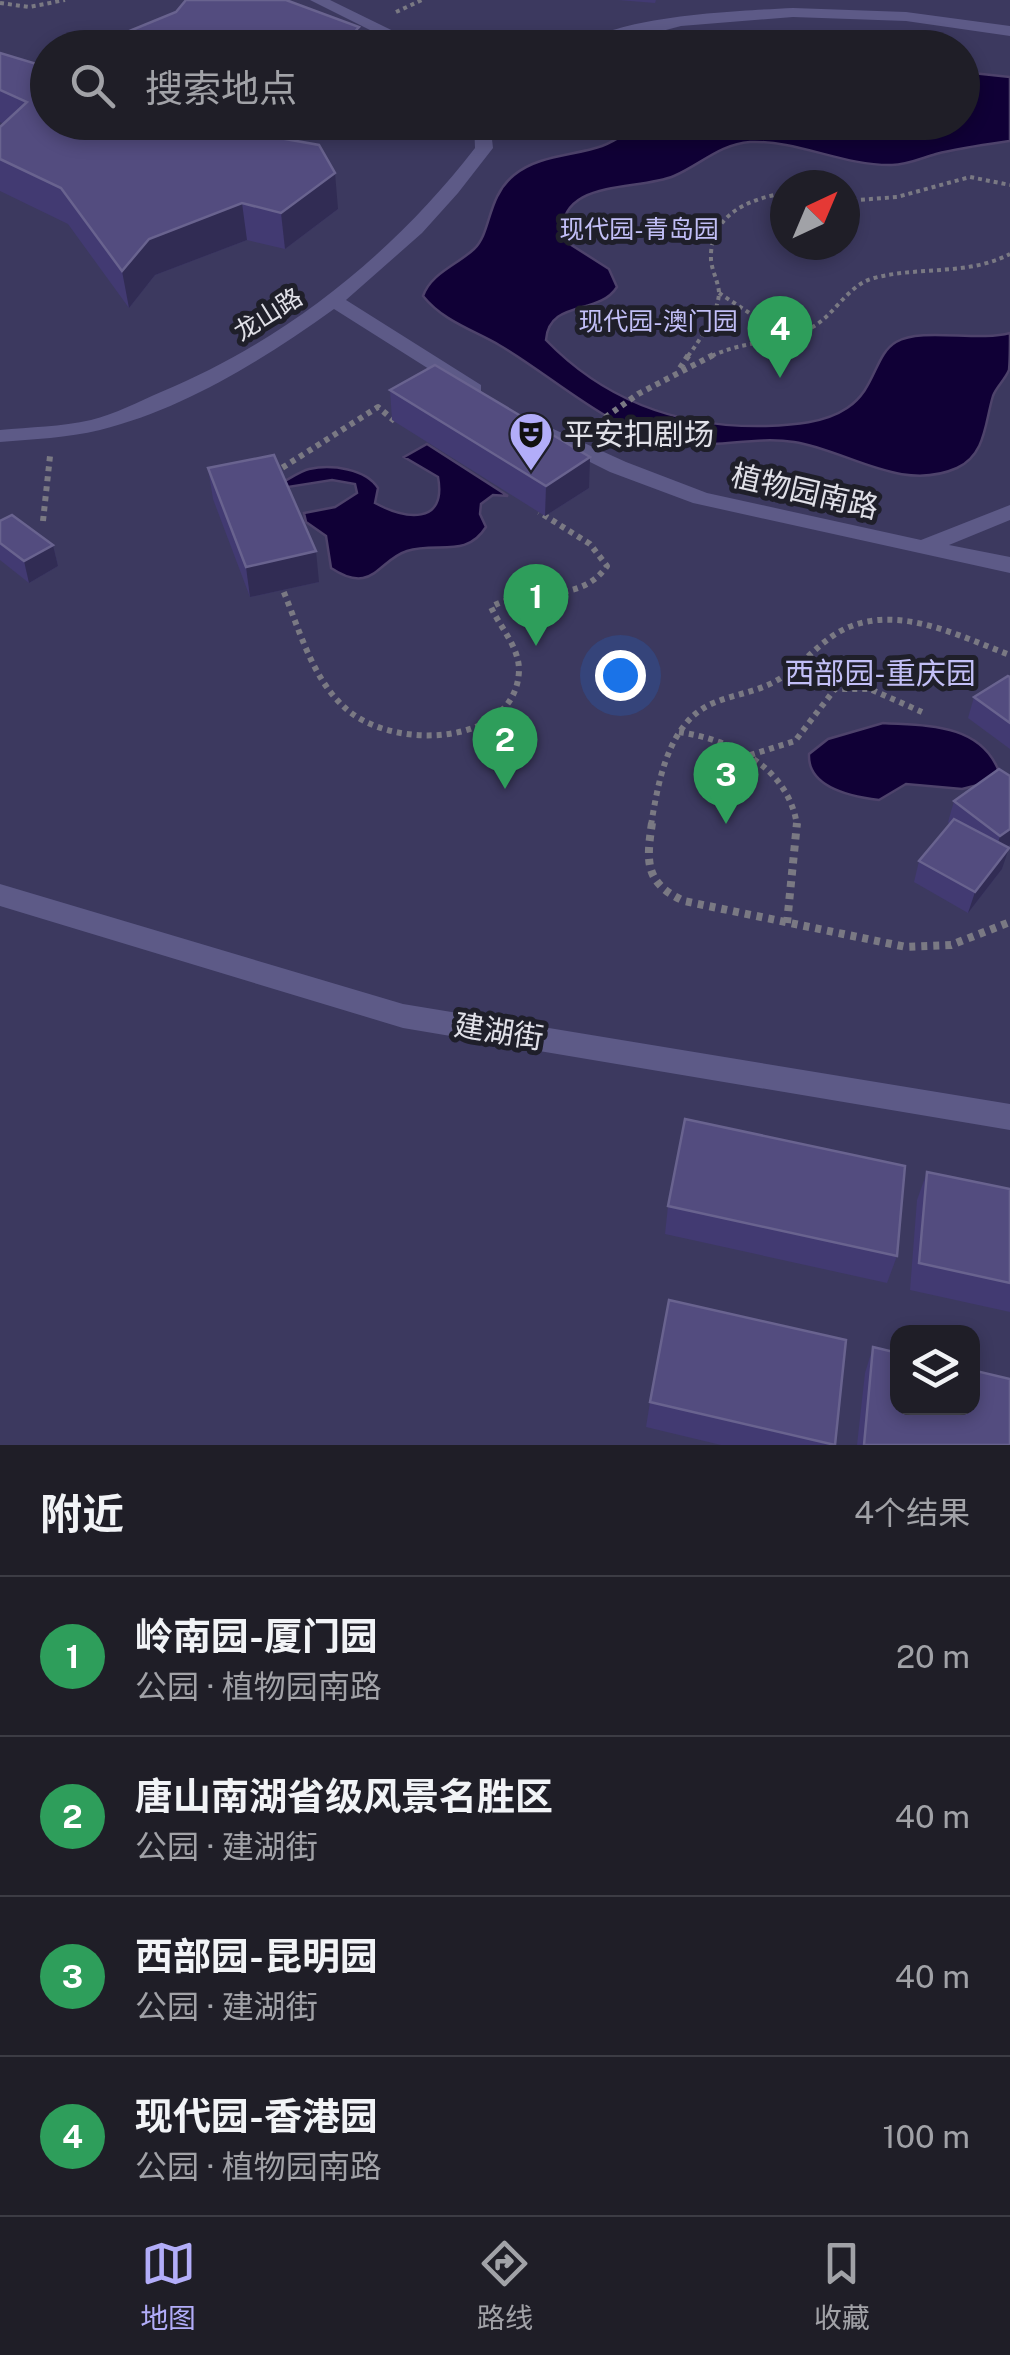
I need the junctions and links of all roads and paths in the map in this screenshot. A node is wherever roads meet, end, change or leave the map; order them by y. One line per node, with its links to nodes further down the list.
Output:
1 (65, 0): 3 (path)
2 (318, 0): 4 (street)
3 (0, 3)
4 (382, 30)
5 (634, 30): 6 (street)
6 (1010, 31)
7 (483, 140): 13 (street, 龙山路)
8 (1010, 184): 10 (path)
9 (770, 196): 12 (path)
10 (860, 199)
11 (1010, 254): 14 (path)
12 (718, 293): 14 (path); 15 (path)
13 (335, 300): 18 (street, 龙山路); 24 (street, 植物园南路)
14 (807, 330): 15 (path)
15 (677, 372): 16 (path)
16 (599, 422)
17 (406, 428): 20 (path)
18 (53, 430): 19 (street, 龙山路); 23 (path)
19 (0, 436)
20 (270, 476)
21 (529, 506): 26 (path)
22 (1010, 512): 24 (street)
23 (43, 521)
24 (922, 549): 25 (street, 植物园南路)
25 (1010, 564)
26 (279, 581)
27 (1010, 656): 29 (path)
28 (922, 712): 30 (path)
29 (680, 732): 30 (path); 33 (path)
30 (749, 755): 33 (path)
31 (0, 895): 34 (street, 建湖街)
32 (1010, 922): 33 (path)
33 (788, 923)
34 (1010, 1116)

